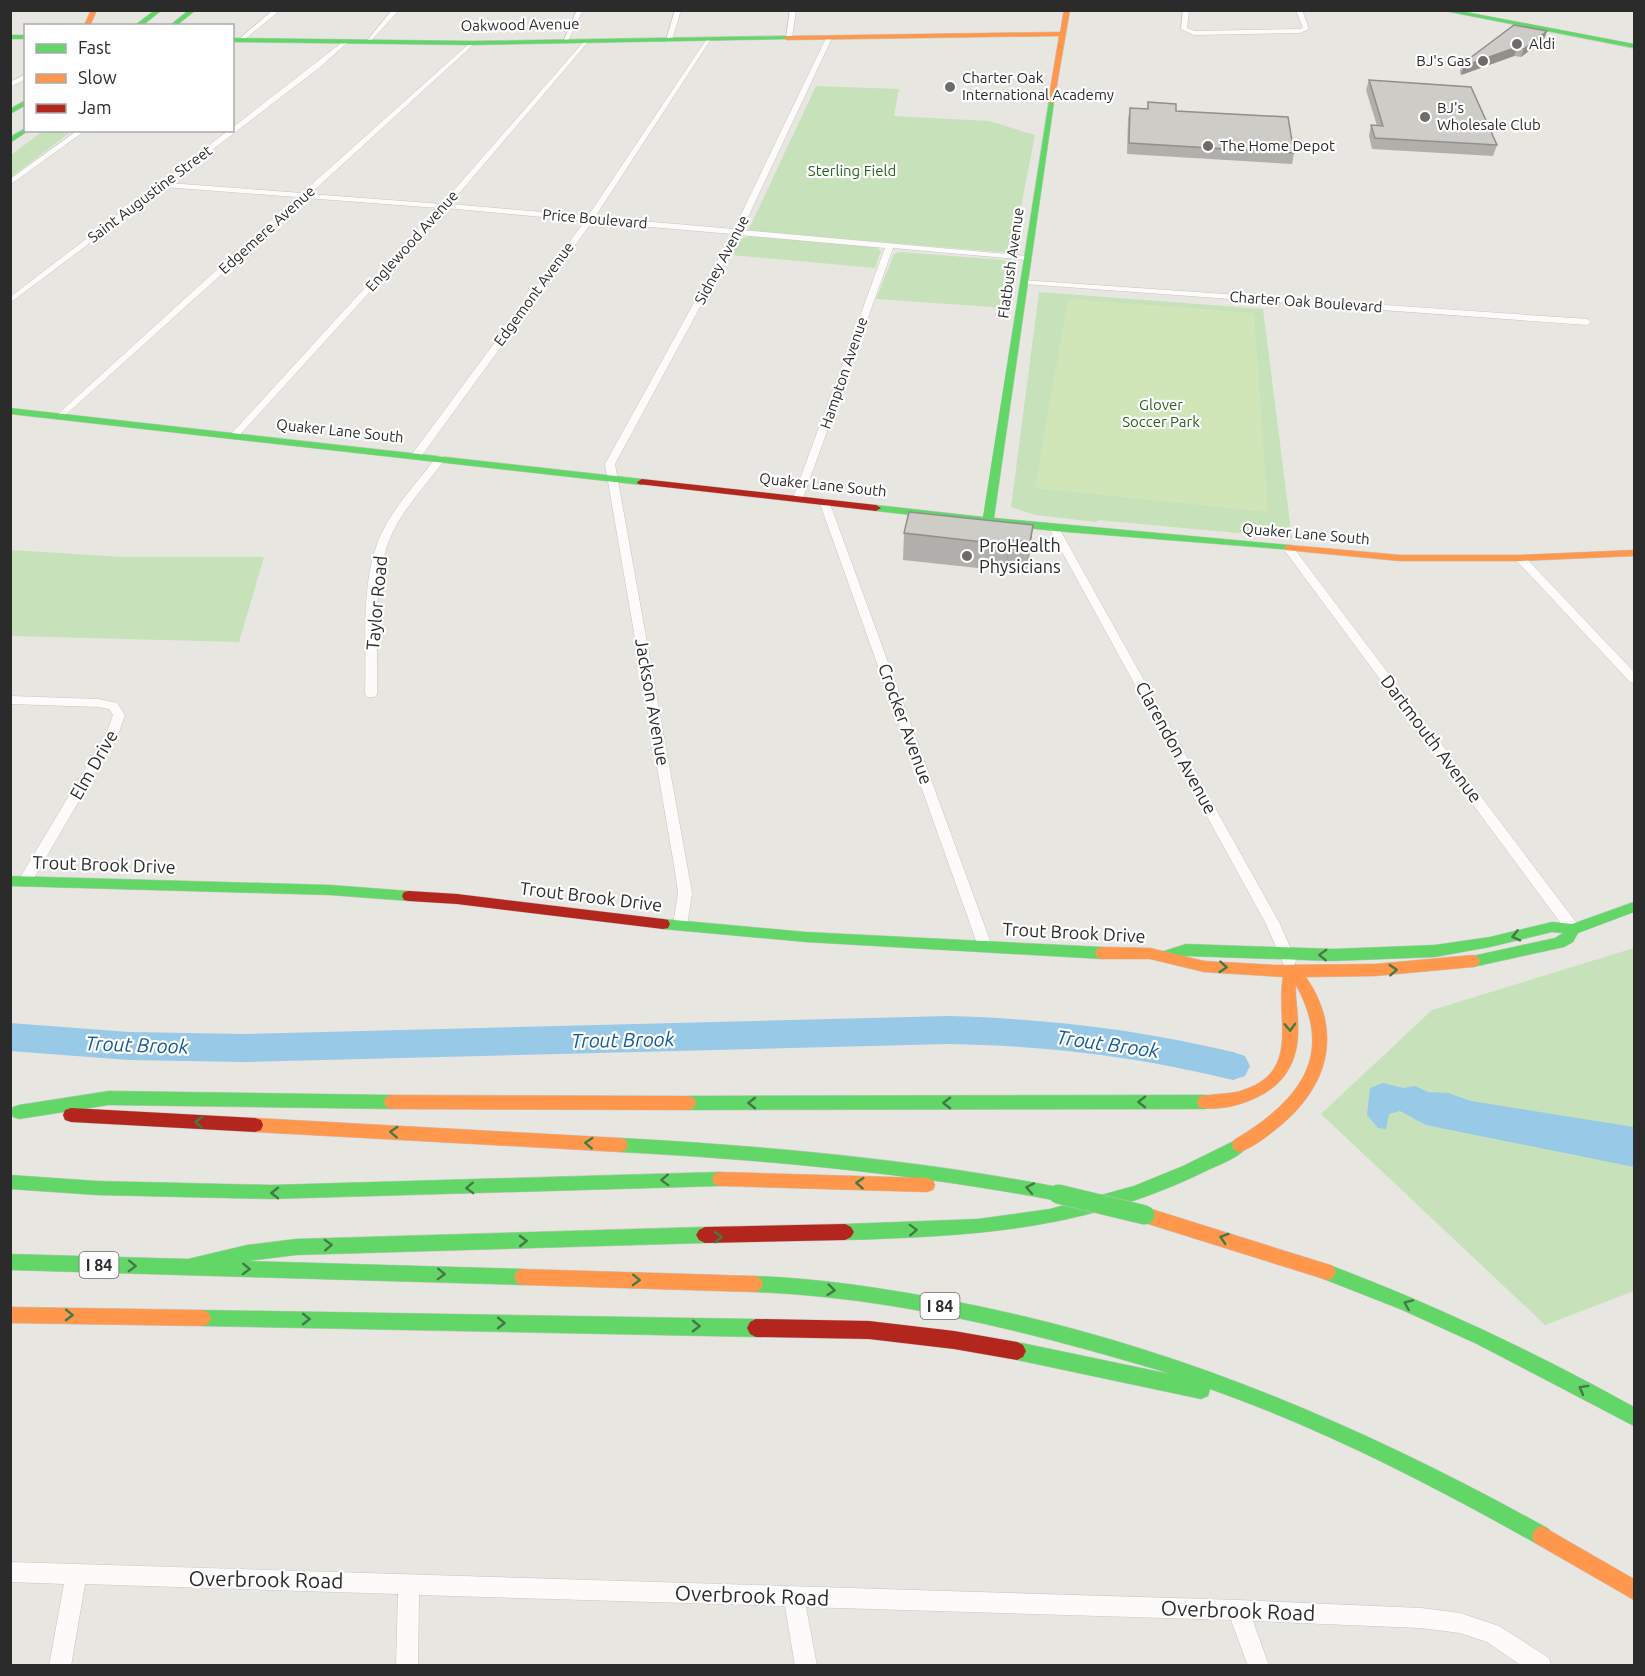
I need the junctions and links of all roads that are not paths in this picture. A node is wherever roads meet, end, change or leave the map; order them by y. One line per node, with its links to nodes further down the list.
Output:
1 (94, 10): 13 (main road)
2 (159, 10): 14 (main road)
3 (193, 10): 15 (main road)
4 (277, 10): 20 (street)
5 (396, 10): 25 (street)
6 (580, 10): 22 (street)
7 (678, 10): 21 (street)
8 (793, 10): 17 (street)
9 (1067, 10): 16 (main road, Flatbush Avenue)
10 (1186, 10): 11 (street)
11 (1299, 10)
12 (1443, 10): 27 (main road)
13 (88, 24)
14 (140, 24)
15 (175, 24)
16 (1061, 34): 18 (main road, Oakwood Avenue); 44 (main road, Flatbush Avenue)
17 (789, 38): 18 (main road, Oakwood Avenue); 19 (main road, Oakwood Avenue)
18 (829, 38): 42 (street, Sidney Avenue)
19 (708, 39): 21 (main road, Oakwood Avenue); 41 (street, Edgemont Avenue)
20 (237, 40): 24 (main road, Oakwood Avenue)
21 (669, 40): 23 (main road, Oakwood Avenue)
22 (565, 41): 23 (main road, Oakwood Avenue); 26 (main road, Oakwood Avenue)
23 (586, 41): 40 (street, Englewood Avenue)
24 (345, 42): 25 (main road, Oakwood Avenue); 32 (street, Saint Augustine Street)
25 (367, 42): 26 (main road, Oakwood Avenue)
26 (472, 43): 39 (street, Edgemere Avenue)
27 (1633, 45)
28 (24, 77): 29 (street)
29 (10, 85)
30 (24, 103): 31 (main road)
31 (10, 112)
32 (234, 130)
33 (24, 131): 36 (main road)
34 (80, 132): 37 (street)
35 (231, 132): 38 (street, Saint Augustine Street)
36 (10, 141)
37 (10, 183)
38 (161, 185): 39 (street, Price Boulevard); 46 (street, Saint Augustine Street)
39 (306, 195): 40 (street, Price Boulevard); 49 (street, Edgemere Avenue)
40 (444, 206): 41 (street, Price Boulevard); 50 (street, Englewood Avenue)
41 (590, 219): 42 (street, Price Boulevard); 51 (street, Edgemont Avenue)
42 (737, 232): 43 (street, Price Boulevard); 53 (street, Sidney Avenue)
43 (889, 247): 44 (street, Price Boulevard); 54 (street, Hampton Avenue)
44 (1028, 258): 45 (main road, Flatbush Avenue)
45 (1025, 282): 47 (street, Charter Oak Boulevard); 56 (main road, Flatbush Avenue)
46 (10, 301)
47 (1587, 322)
48 (10, 411): 49 (main road, Quaker Lane South)
49 (61, 416): 50 (main road, Quaker Lane South)
50 (234, 436): 51 (main road, Quaker Lane South)
51 (416, 456): 52 (main road, Quaker Lane South)
52 (441, 459): 53 (main road, Quaker Lane South); 62 (street, Taylor Road)
53 (612, 478): 54 (main road, Quaker Lane South); 67 (street, Jackson Avenue)
54 (798, 498): 55 (main road, Quaker Lane South)
55 (824, 501): 56 (main road, Quaker Lane South); 69 (street, Crocker Avenue)
56 (988, 520): 57 (main road, Quaker Lane South)
57 (1054, 528): 58 (main road, Quaker Lane South); 70 (street, Clarendon Avenue)
58 (1289, 549): 60 (main road, Quaker Lane South); 68 (street, Dartmouth Avenue)
59 (1635, 553): 60 (main road, Quaker Lane South)
60 (1520, 558): 61 (street)
61 (1635, 679)
62 (371, 694)
63 (10, 700): 65 (street, Elm Drive)
64 (10, 881): 65 (main road, Trout Brook Drive)
65 (25, 881): 67 (main road, Trout Brook Drive)
66 (1635, 906): 68 (main road, Trout Brook Drive)
67 (680, 926): 69 (main road, Trout Brook Drive)
68 (1573, 928): 70 (main road, Trout Brook Drive, one-way to 70); 72 (main road, Trout Brook Drive, one-way to 68)
69 (986, 946): 71 (main road, Trout Brook Drive)
70 (1286, 954): 71 (main road, Trout Brook Drive); 72 (street, Clarendon Avenue)
71 (1166, 956): 72 (main road, Trout Brook Drive, one-way to 72)
72 (1292, 970): 73 (main road, one-way to 73); 77 (main road, one-way to 72)
73 (15, 1112): 75 (main road, one-way to 73)
74 (10, 1182): 75 (main road, one-way to 74)
75 (1002, 1183): 80 (main road, one-way to 75, bridge)
76 (10, 1262): 77 (main road, I 84, one-way to 77)
77 (188, 1267): 79 (main road, I 84, one-way to 79)
78 (10, 1314): 79 (main road, one-way to 79)
79 (1283, 1406): 84 (main road, I 84)
80 (1635, 1417)
81 (10, 1572): 82 (street, Overbrook Road)
82 (76, 1575): 83 (street, Overbrook Road); 87 (street)
83 (409, 1583): 85 (street, Overbrook Road); 88 (street)
84 (1635, 1590)
85 (794, 1598): 86 (street, Overbrook Road); 89 (street)
86 (1238, 1610): 90 (street); 91 (street, Overbrook Road)
87 (60, 1665)
88 (407, 1665)
89 (806, 1665)
90 (1259, 1665)
91 (1541, 1665)

